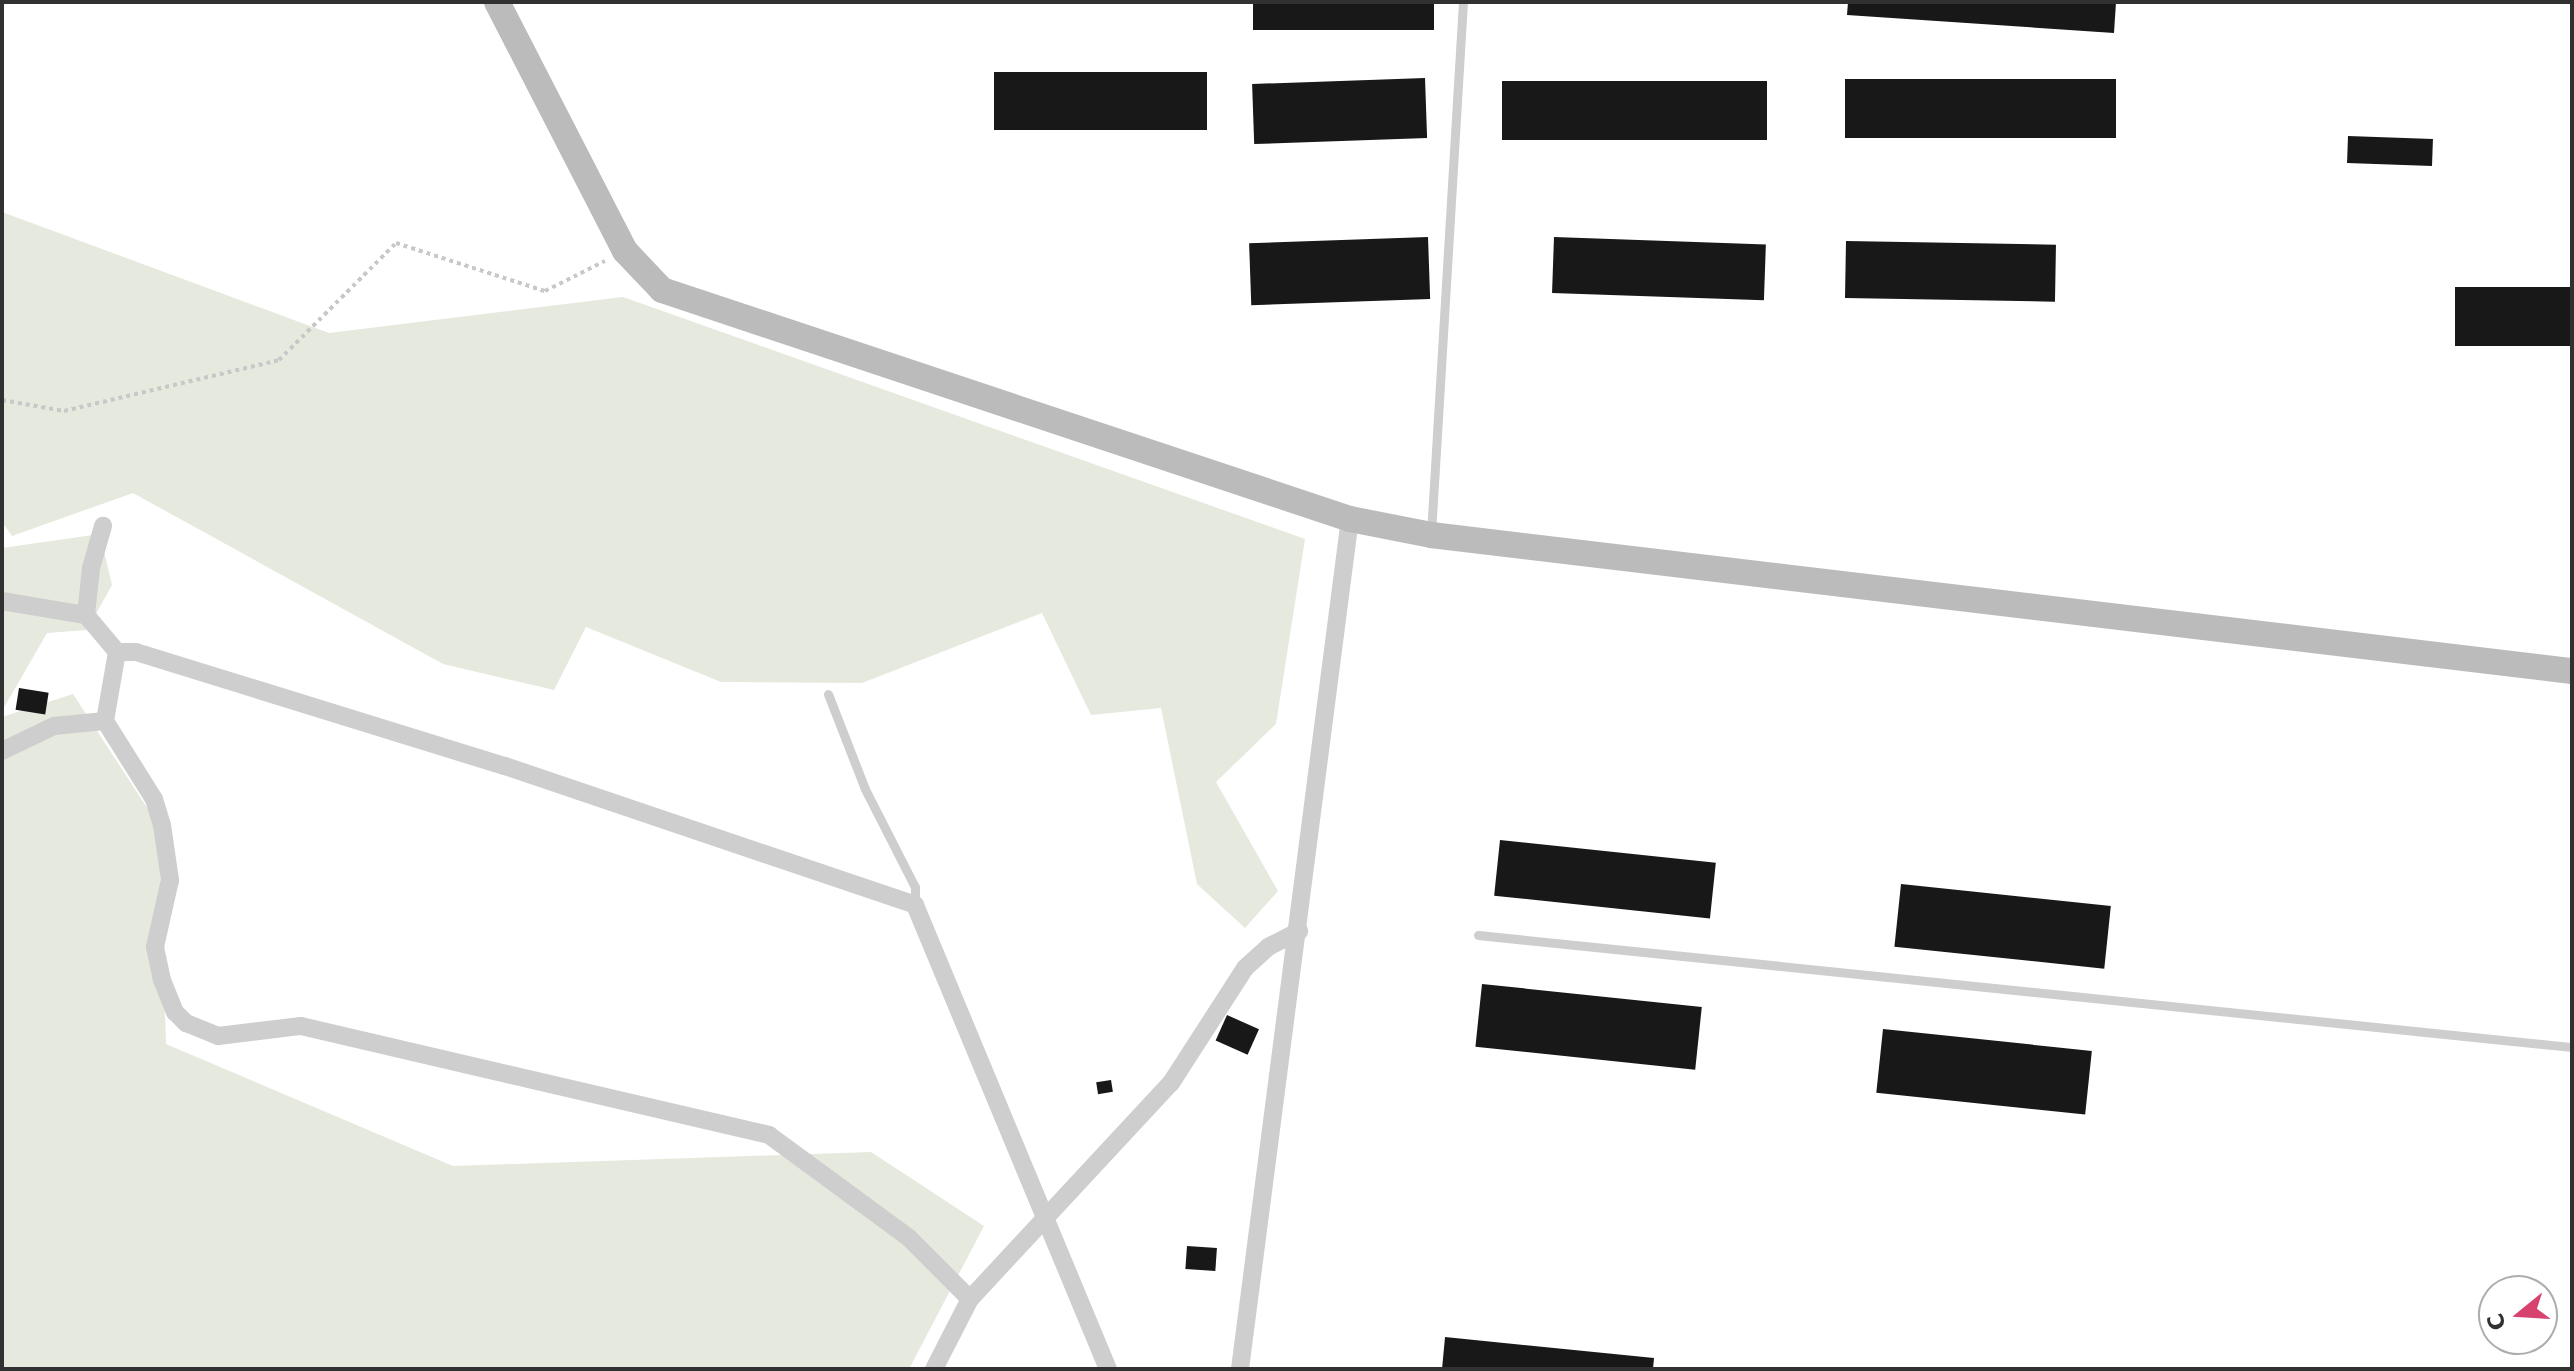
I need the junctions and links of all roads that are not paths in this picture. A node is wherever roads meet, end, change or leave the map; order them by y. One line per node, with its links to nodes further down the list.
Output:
1 (497, 2): 3 (street)
2 (1463, 2): 5 (lane)
3 (1350, 519): 5 (street); 14 (street)
4 (103, 526): 7 (street)
5 (1431, 535): 9 (street)
6 (2, 601): 7 (street)
7 (86, 615): 8 (street)
8 (117, 652): 11 (street); 13 (street)
9 (2572, 671)
10 (828, 694): 13 (lane)
11 (105, 721): 12 (street); 18 (street)
12 (2, 751)
13 (915, 905): 17 (street)
14 (1299, 931): 17 (street); 21 (street)
15 (1478, 935): 16 (lane)
16 (2572, 1047)
17 (1043, 1222): 18 (street); 20 (street)
18 (970, 1299): 19 (street)
19 (934, 1369)
20 (1108, 1369)
21 (1240, 1369)

